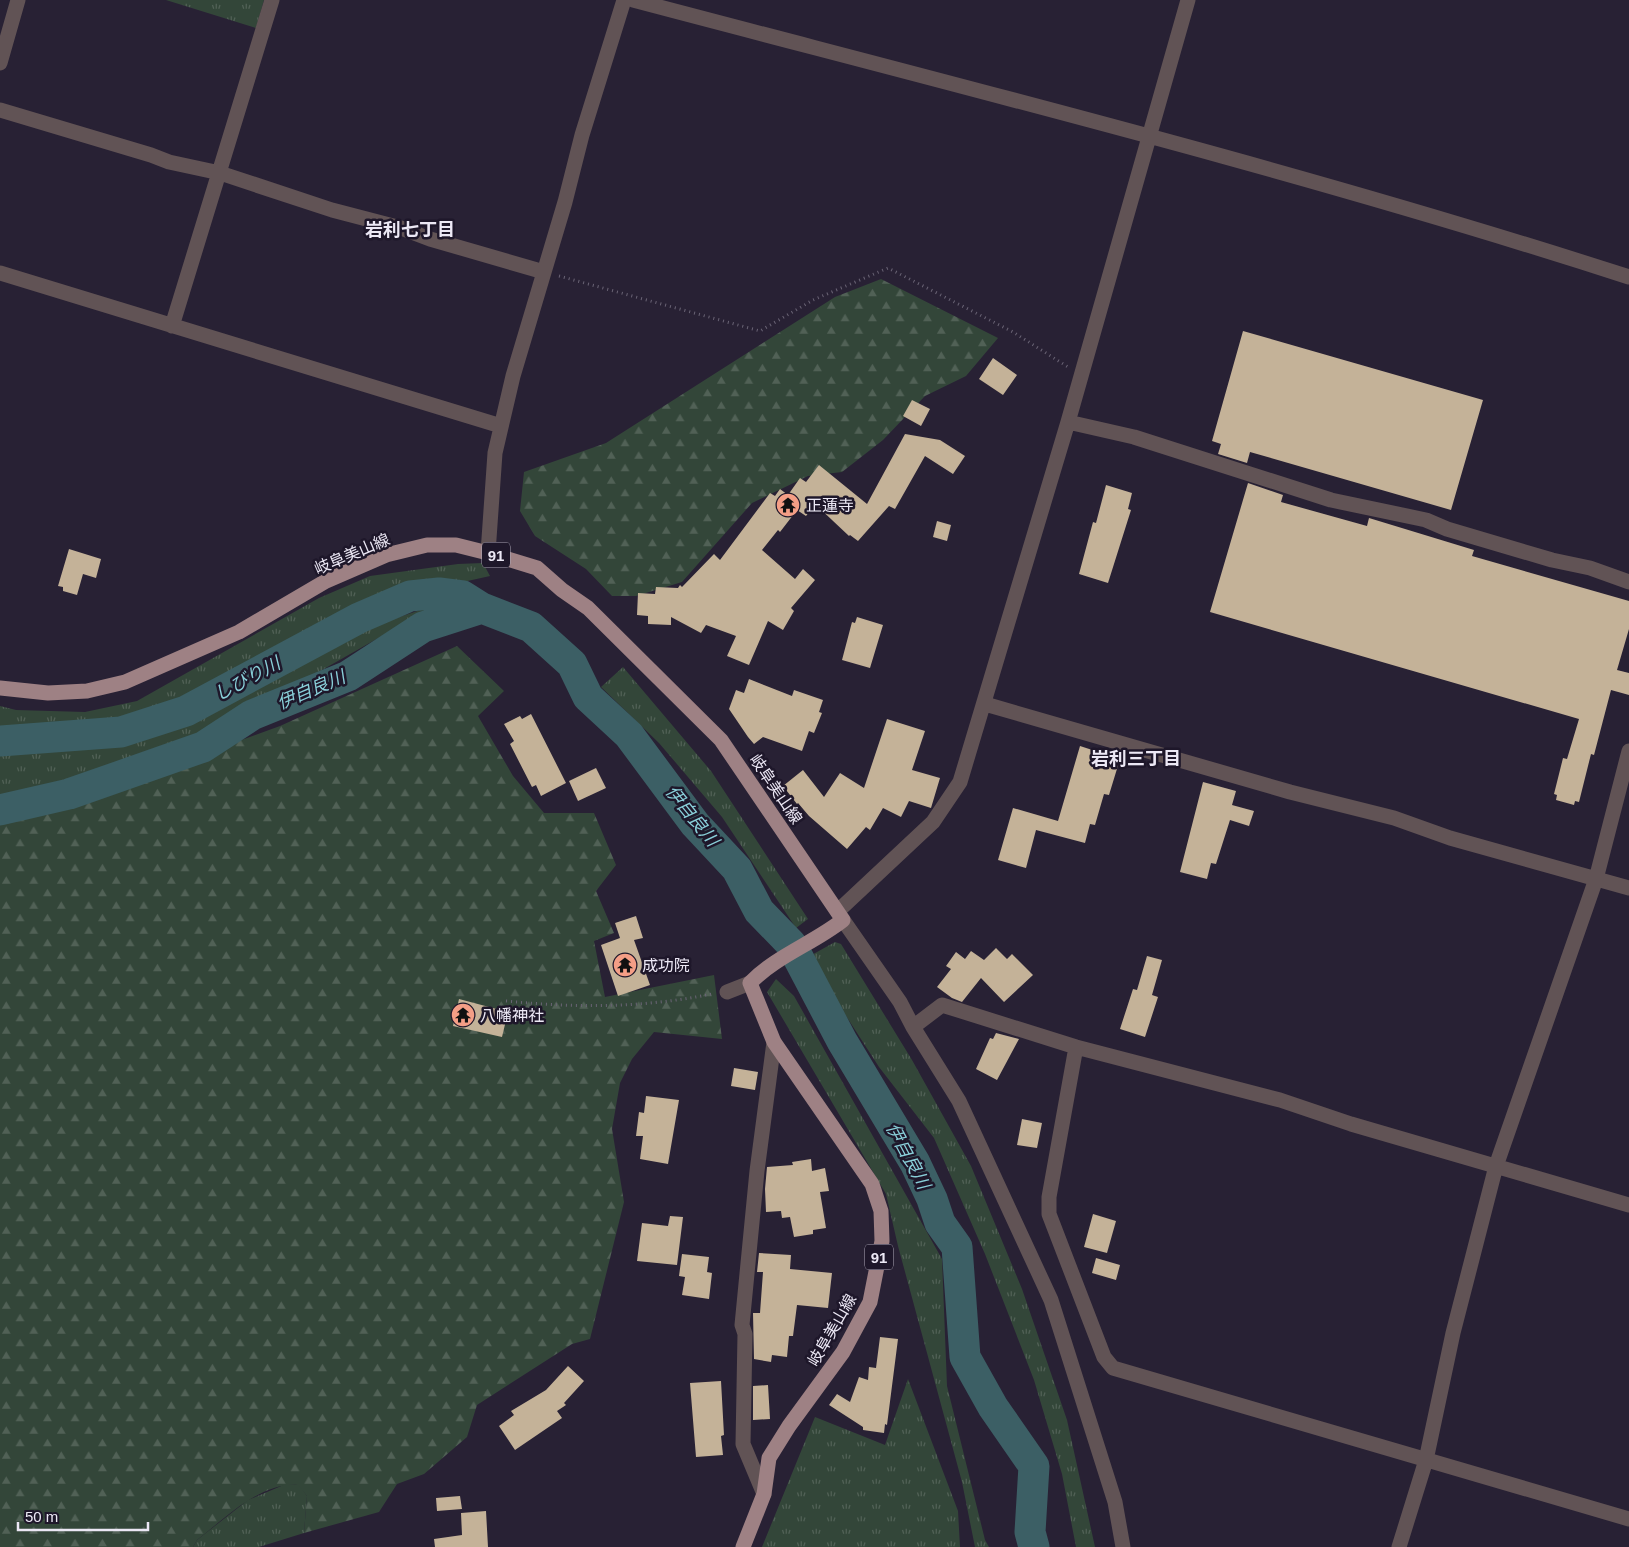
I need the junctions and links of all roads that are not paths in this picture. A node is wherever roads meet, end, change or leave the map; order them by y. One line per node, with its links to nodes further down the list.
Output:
1 (18, 0): 6 (street)
2 (272, 0): 9 (street)
3 (624, 0): 10 (street)
4 (633, 0): 8 (street)
5 (1188, 0): 8 (street)
6 (0, 63)
7 (0, 110): 9 (street)
8 (1150, 136): 12 (street); 14 (street)
9 (220, 173): 10 (street); 13 (street)
10 (544, 272): 15 (street)
11 (0, 273): 13 (street)
12 (1629, 277)
13 (172, 326): 15 (street)
14 (1068, 422): 17 (street); 19 (street)
15 (502, 426): 16 (street)
16 (488, 552): 18 (main road, 岐阜美山線 / 91); 23 (main road, 岐阜美山線 / 91)
17 (1629, 582)
18 (0, 688)
19 (984, 704): 21 (street); 23 (street)
20 (1629, 751): 21 (street)
21 (1596, 879): 22 (street); 29 (street)
22 (1629, 888)
23 (840, 915): 24 (main road); 26 (street)
24 (755, 977): 25 (street); 27 (main road, 岐阜美山線 / 91)
25 (726, 992)
26 (912, 1027): 28 (street); 35 (street)
27 (774, 1042): 32 (street); 32 (main road, 岐阜美山線 / 91)
28 (1076, 1047): 29 (street); 31 (street)
29 (1496, 1166): 30 (street); 31 (street)
30 (1629, 1205)
31 (1426, 1460): 33 (street); 36 (street)
32 (764, 1494): 34 (main road, 岐阜美山線 / 91)
33 (1629, 1519)
34 (743, 1547)
35 (1123, 1547)
36 (1399, 1547)

